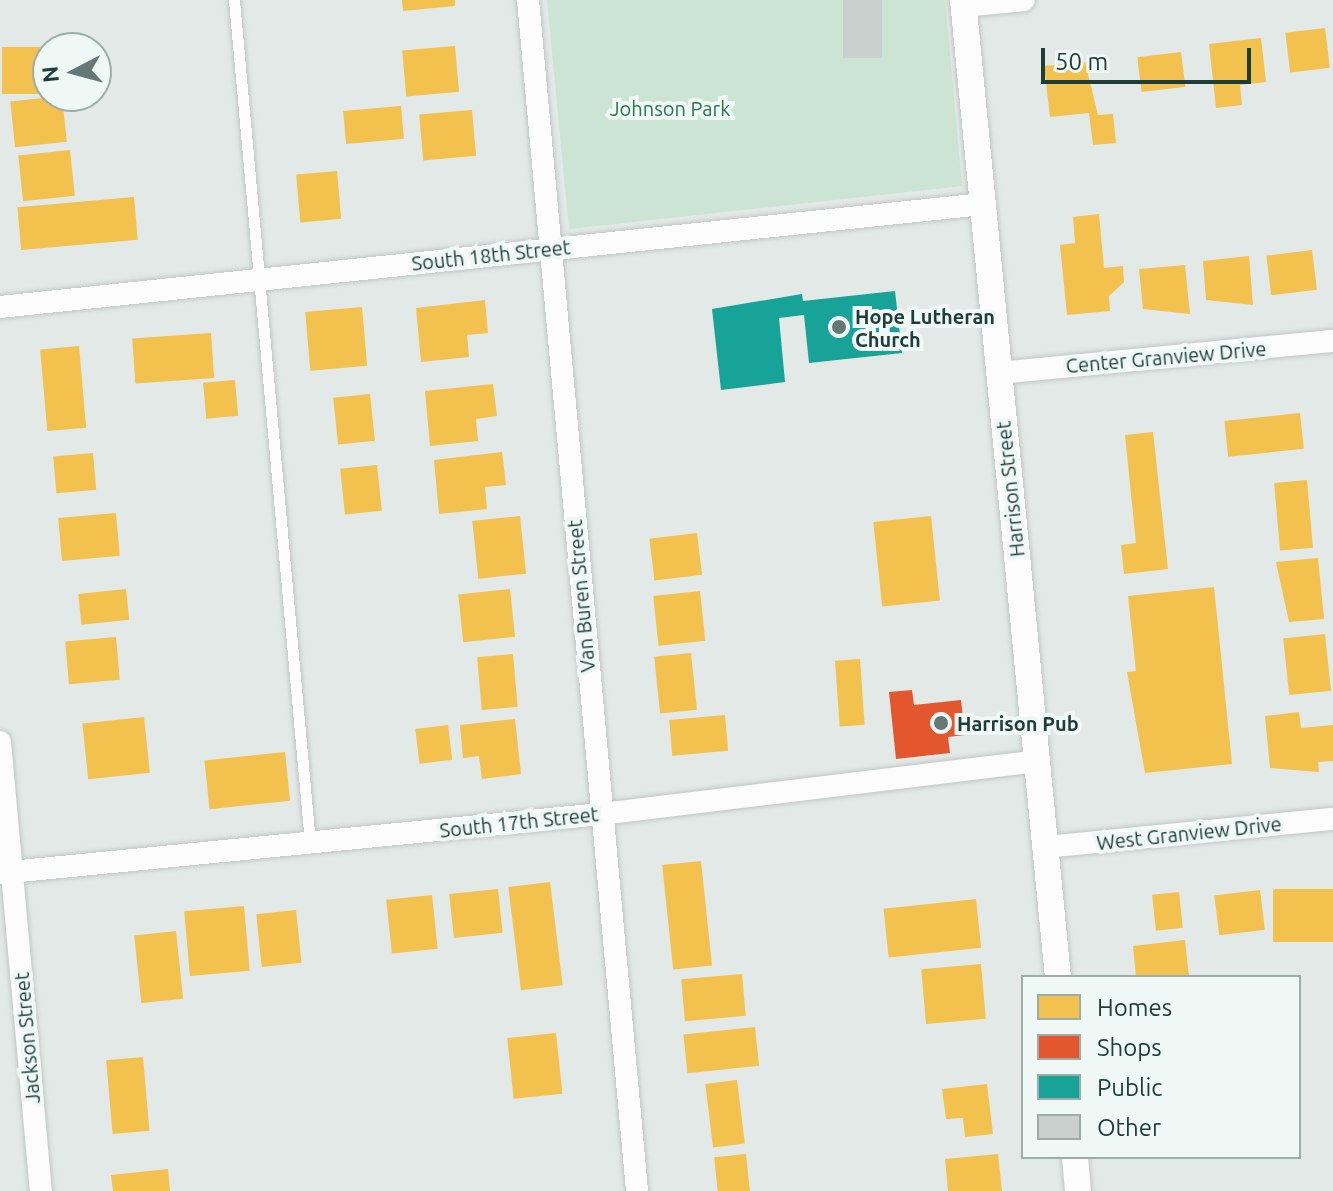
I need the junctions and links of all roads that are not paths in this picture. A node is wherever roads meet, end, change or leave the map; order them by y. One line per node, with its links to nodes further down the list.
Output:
1 (234, 0): 7 (lane)
2 (528, 0): 6 (street, Van Buren Street)
3 (1024, 0): 4 (street)
4 (964, 3): 5 (street, Harrison Street)
5 (983, 204): 6 (street, South 18th Street); 10 (street, Harrison Street)
6 (551, 249): 7 (street, South 18th Street); 13 (street, Van Buren Street)
7 (259, 280): 8 (street, South 18th Street); 15 (lane)
8 (0, 307)
9 (1333, 341): 10 (street, Center Granview Drive)
10 (999, 373): 12 (street, Harrison Street)
11 (0, 742): 17 (street, Jackson Street)
12 (1037, 761): 13 (street, South 17th Street); 16 (street, Harrison Street)
13 (601, 814): 15 (street, South 17th Street); 21 (street, Van Buren Street)
14 (1333, 819): 16 (street, West Granview Drive)
15 (310, 843): 17 (street, South 17th Street)
16 (1045, 847): 18 (street, Harrison Street)
17 (6, 873): 20 (street, Jackson Street)
18 (1058, 975)
19 (1075, 1159): 22 (street)
20 (41, 1191)
21 (637, 1191)
22 (1078, 1191)

